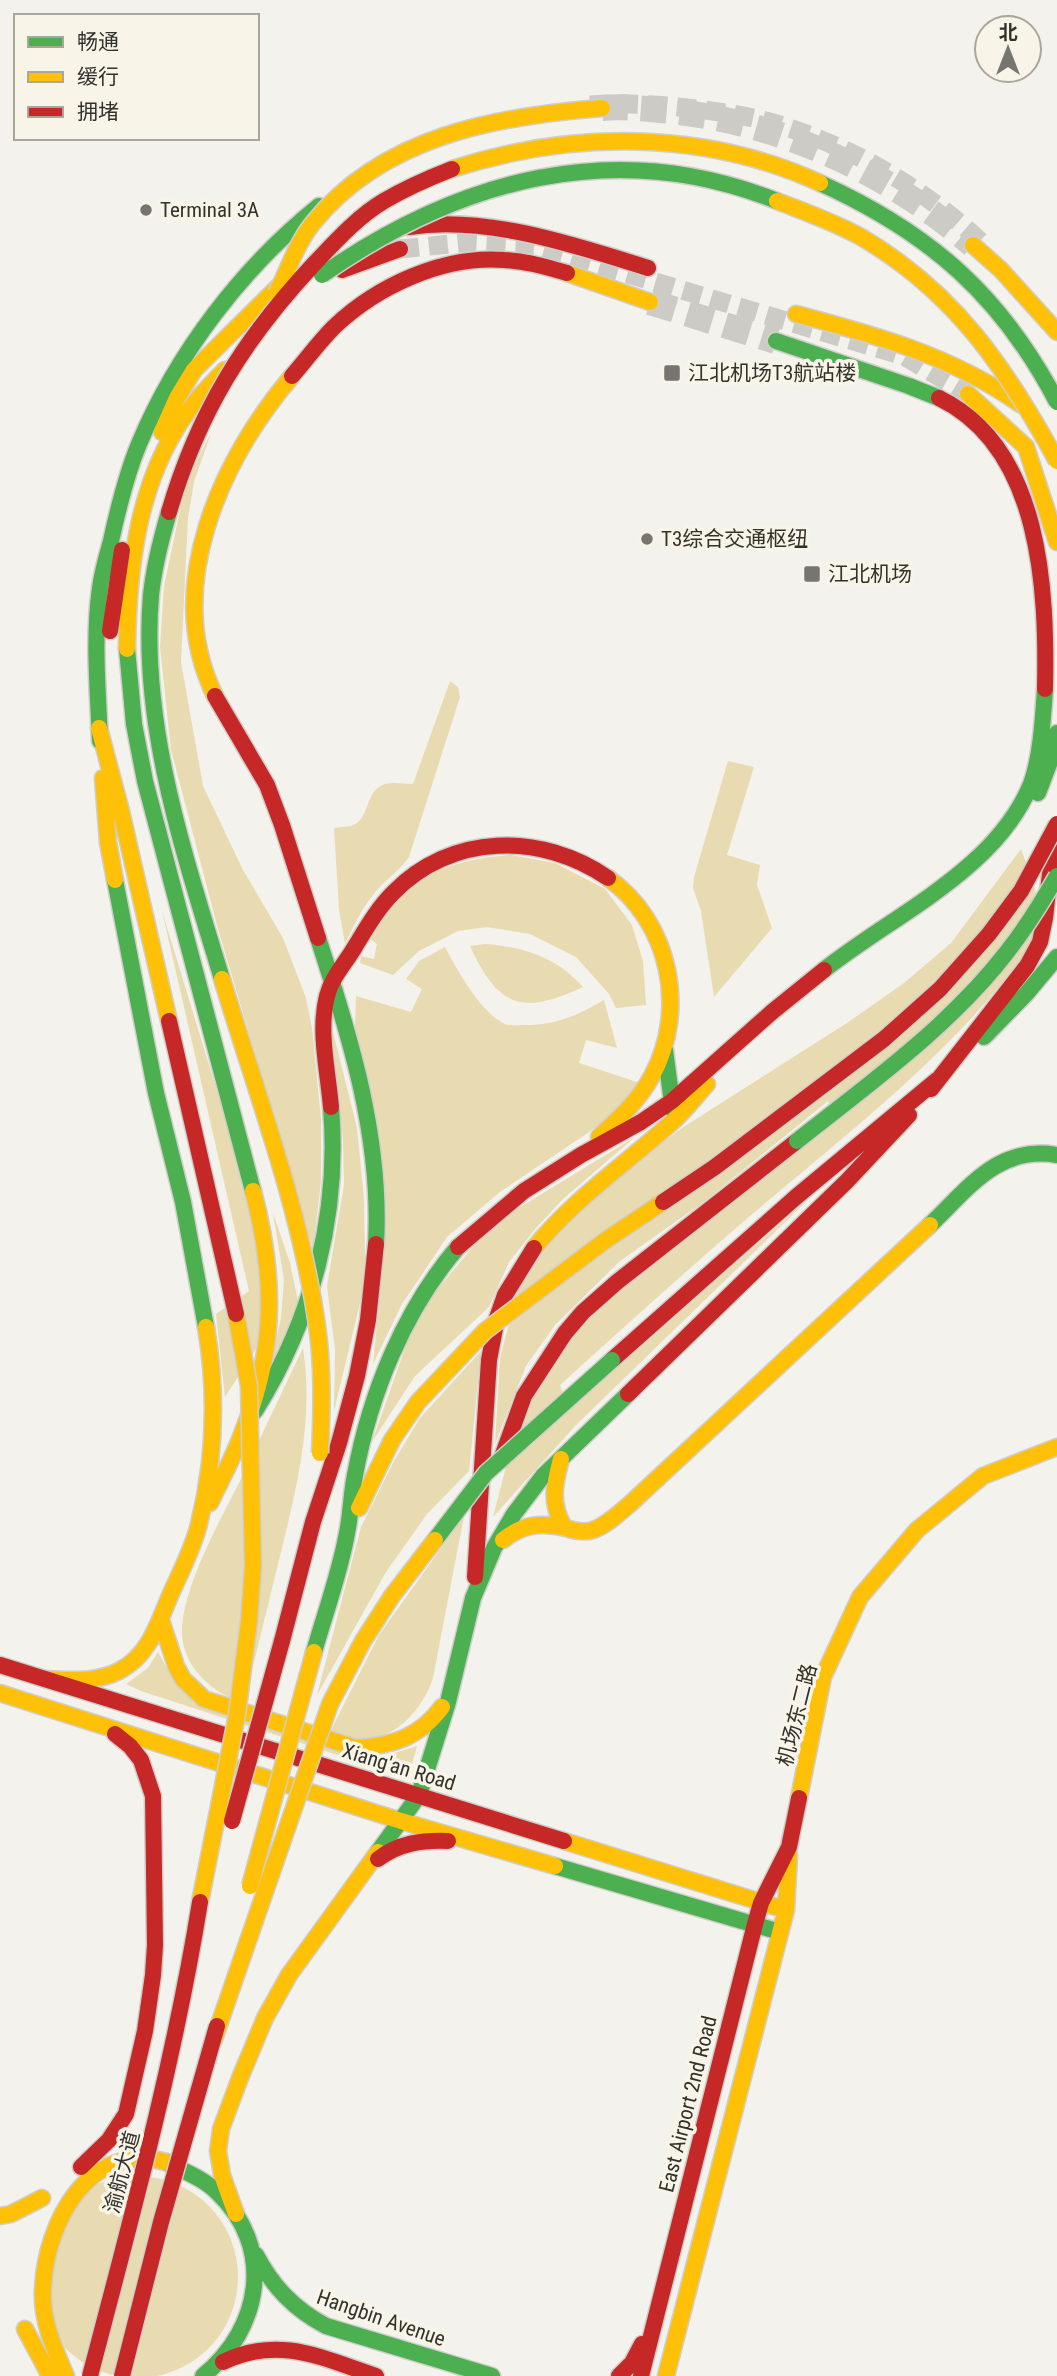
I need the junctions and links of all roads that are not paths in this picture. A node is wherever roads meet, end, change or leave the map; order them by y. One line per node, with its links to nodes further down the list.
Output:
1 (576, 107): 19 (main road)
2 (602, 108): 9 (main road, bridge)
3 (973, 245): 10 (main road)
4 (400, 249): 13 (main road)
5 (648, 268): 13 (main road)
6 (1027, 288): 10 (main road)
7 (650, 302): 27 (main road)
8 (796, 314): 16 (main road)
9 (264, 323): 12 (main road, bridge); 15 (main road, bridge); 17 (main road, bridge)
10 (1057, 331)
11 (776, 341): 24 (main road)
12 (238, 357): 35 (main road); 38 (main road, bridge)
13 (194, 370): 19 (main road)
14 (968, 394): 18 (main road)
15 (1057, 402)
16 (1057, 438)
17 (1057, 461)
18 (1057, 542)
19 (99, 703): 20 (main road)
20 (99, 728): 39 (main road); 60 (main road, bridge)
21 (1057, 733): 24 (main road)
22 (1057, 811): 30 (main road)
23 (1057, 824): 41 (main road, bridge)
24 (987, 850): 28 (main road)
25 (1057, 876): 42 (main road, bridge)
26 (1057, 957): 30 (main road)
27 (332, 981): 29 (main road); 35 (main road); 38 (main road)
28 (772, 1012): 31 (main road); 32 (main road)
29 (665, 1047): 31 (main road); 33 (main road)
30 (937, 1080): 37 (main road); 61 (main road, bridge)
31 (672, 1101): 32 (main road); 33 (main road)
32 (673, 1122): 42 (main road)
33 (581, 1154): 41 (main road)
34 (1057, 1155): 40 (main road)
35 (247, 1423): 39 (main road)
36 (1057, 1447): 54 (main road, 机场东二路)
37 (561, 1459): 40 (main road); 43 (main road)
38 (314, 1520): 60 (main road, bridge)
39 (199, 1526): 45 (main road)
40 (564, 1528): 43 (main road)
41 (347, 1535): 61 (main road, bridge)
42 (480, 1536): 44 (main road)
43 (494, 1548): 44 (main road)
44 (473, 1598): 49 (main road)
45 (161, 1620): 47 (main road); 49 (main road)
46 (0, 1665): 47 (main road, Xiang'an Road)
47 (45, 1679): 51 (main road, Xiang'an Road)
48 (0, 1693): 50 (main road)
49 (449, 1697): 51 (main road)
50 (99, 1723): 52 (main road); 62 (main road)
51 (419, 1795): 52 (main road); 56 (main road, Xiang'an Road)
52 (401, 1821): 53 (main road); 55 (main road)
53 (480, 1844): 55 (main road); 58 (main road)
54 (789, 1847): 56 (main road, East Airport 2nd Road); 57 (main road)
55 (360, 1877): 63 (main road)
56 (761, 1903): 57 (main road, Xiang'an Road); 58 (main road, East Airport 2nd Road)
57 (786, 1910): 59 (main road)
58 (755, 1924): 59 (main road); 67 (main road, East Airport 2nd Road)
59 (780, 1932): 78 (main road)
60 (188, 1978): 71 (main road, 渝航大道, bridge)
61 (213, 2042): 72 (main road, bridge)
62 (60, 2185): 63 (main road); 64 (main road); 65 (main road)
63 (236, 2214): 66 (main road)
64 (0, 2216)
65 (27, 2226)
66 (249, 2243): 68 (main road); 75 (main road, Hangbin Avenue)
67 (663, 2291): 76 (main road); 77 (main road, East Airport 2nd Road)
68 (219, 2364): 73 (main road); 74 (main road)
69 (50, 2376): 70 (main road)
70 (66, 2376)
71 (90, 2376)
72 (122, 2376)
73 (203, 2376)
74 (376, 2376)
75 (492, 2376)
76 (619, 2376)
77 (641, 2376)
78 (666, 2376)

